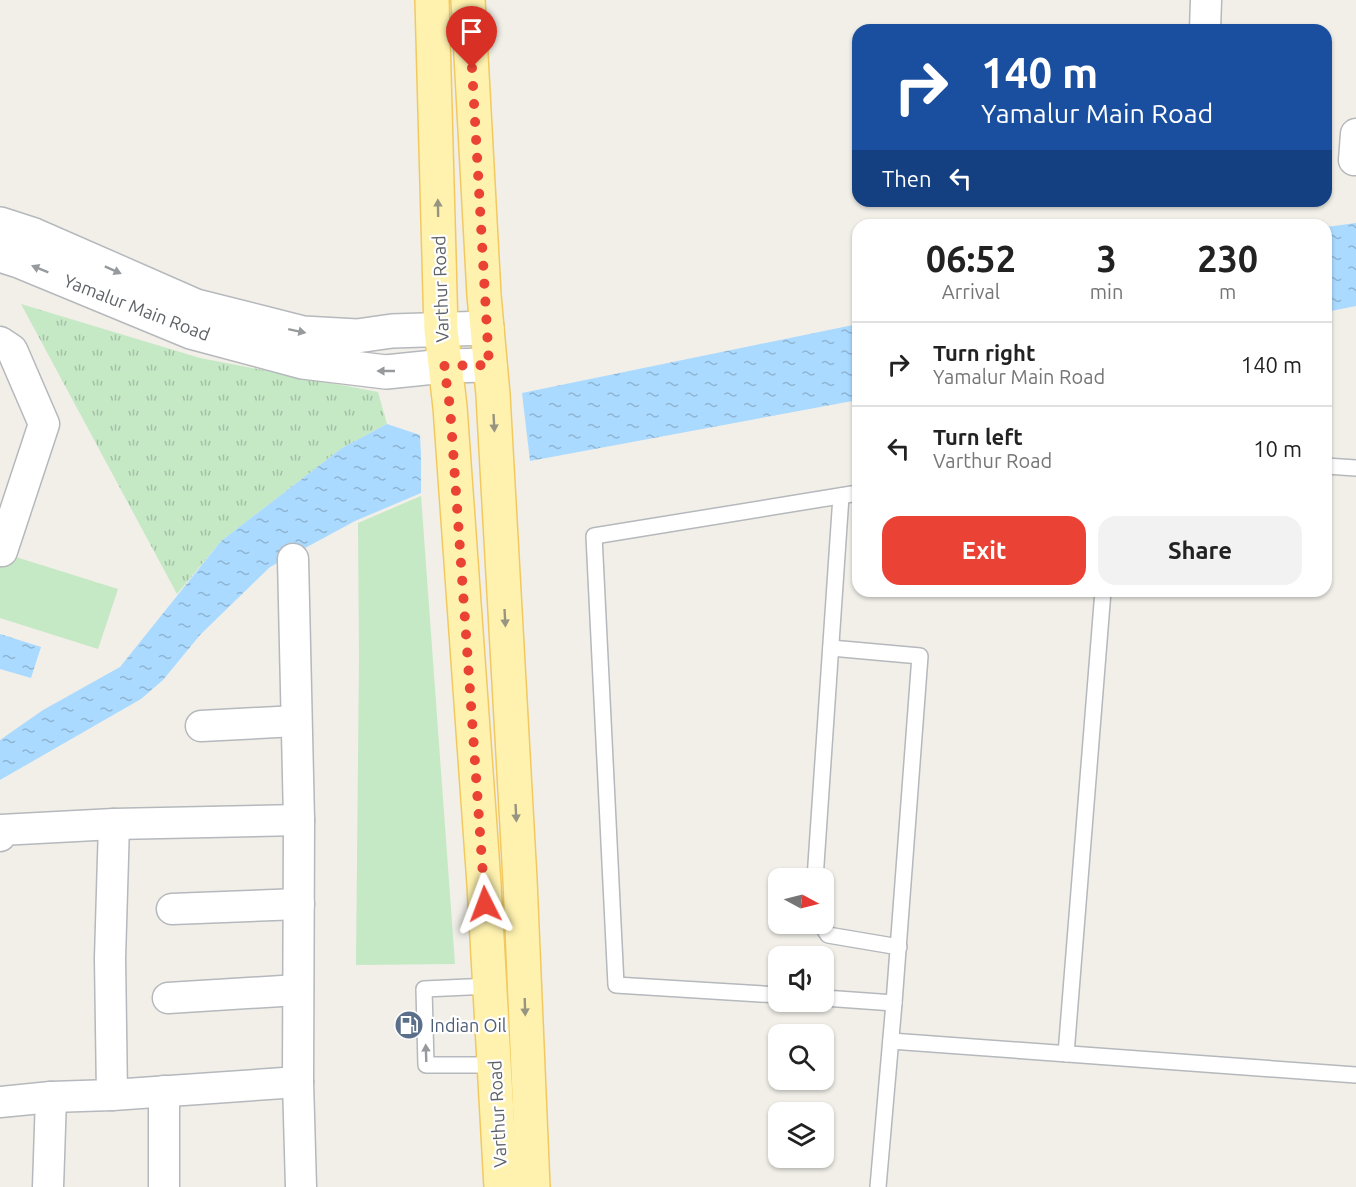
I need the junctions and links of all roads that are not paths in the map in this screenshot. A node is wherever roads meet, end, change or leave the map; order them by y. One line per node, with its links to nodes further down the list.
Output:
1 (432, 0): 10 (main road, Varthur Road, one-way to 1)
2 (468, 0): 9 (main road, Varthur Road)
3 (1206, 0): 4 (street)
4 (1205, 24)
5 (1356, 134): 6 (street)
6 (1356, 160)
7 (0, 224): 10 (street, Yamalur Main Road, one-way to 10)
8 (0, 255): 13 (street, Yamalur Main Road, one-way to 8)
9 (487, 328): 10 (street, Yamalur Main Road); 12 (main road, Varthur Road)
10 (441, 330): 13 (main road, Varthur Road)
11 (0, 342): 18 (street)
12 (489, 365): 13 (street, Yamalur Main Road); 51 (main road, Varthur Road, one-way to 51)
13 (444, 366): 32 (main road, Varthur Road)
14 (1332, 466): 15 (lane)
15 (1356, 468)
16 (852, 494): 17 (lane)
17 (841, 496): 21 (lane); 34 (lane)
18 (0, 550)
19 (293, 559): 22 (street)
20 (1103, 597): 39 (lane)
21 (831, 648): 27 (lane); 31 (lane)
22 (296, 721): 23 (street); 24 (street)
23 (201, 726)
24 (298, 820): 25 (street); 28 (street)
25 (114, 824): 26 (street); 44 (street)
26 (0, 836)
27 (816, 868)
28 (299, 904): 29 (street); 33 (street)
29 (172, 909)
30 (827, 934): 31 (lane)
31 (899, 947): 37 (lane)
32 (490, 986): 40 (main road, Varthur Road); 40 (lane, one-way to 32)
33 (298, 990): 35 (street); 42 (street)
34 (768, 994)
35 (168, 998)
36 (834, 999): 37 (lane)
37 (894, 1003): 38 (lane)
38 (891, 1041): 39 (lane); 52 (lane)
39 (1066, 1054): 41 (lane)
40 (494, 1065): 50 (main road, Varthur Road)
41 (1356, 1075)
42 (298, 1082): 43 (street); 49 (street)
43 (164, 1091): 44 (street); 48 (street)
44 (112, 1095): 45 (street)
45 (51, 1097): 46 (street); 47 (street)
46 (0, 1102)
47 (48, 1187)
48 (164, 1187)
49 (302, 1187)
50 (501, 1187)
51 (533, 1187)
52 (878, 1187)

